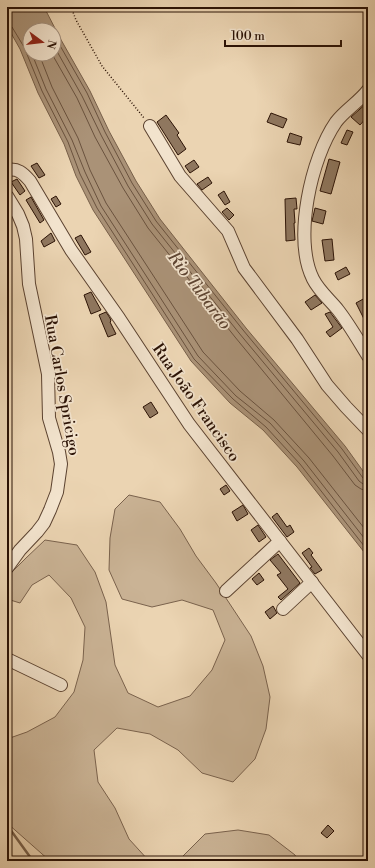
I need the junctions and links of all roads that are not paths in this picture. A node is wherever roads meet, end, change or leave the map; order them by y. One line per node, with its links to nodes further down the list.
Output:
1 (368, 90): 5 (street)
2 (150, 126): 6 (street)
3 (7, 170): 7 (street, Rua João Francisco)
4 (7, 196): 8 (street, Rua Carlos Spricigo)
5 (368, 356)
6 (368, 430)
7 (280, 541): 9 (street, Rua João Francisco); 10 (street)
8 (7, 568)
9 (312, 582): 11 (street); 12 (street, Rua João Francisco)
10 (226, 591)
11 (283, 609)
12 (368, 655)
13 (7, 659): 14 (street)
14 (61, 685)

